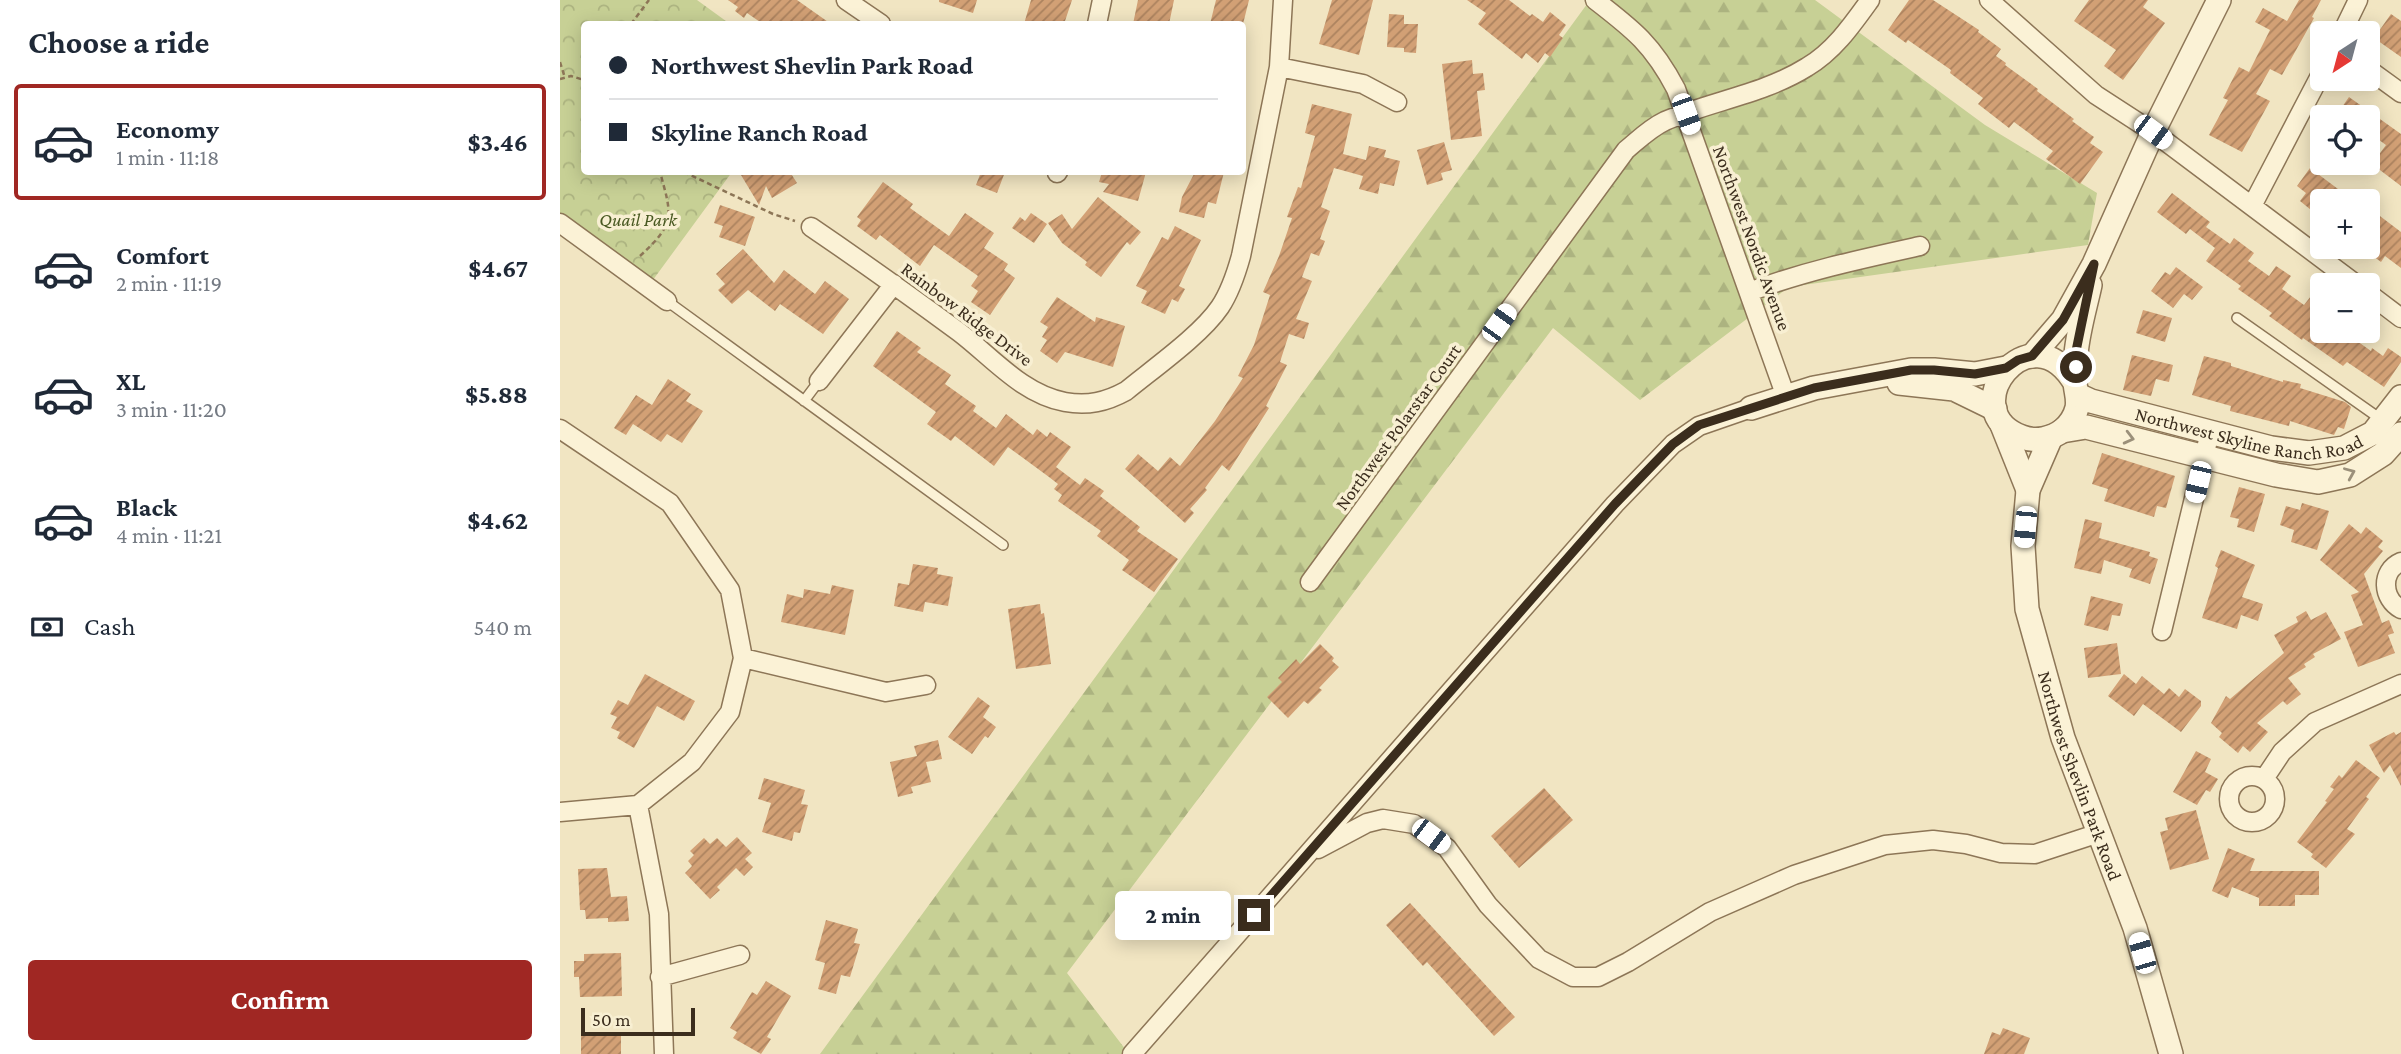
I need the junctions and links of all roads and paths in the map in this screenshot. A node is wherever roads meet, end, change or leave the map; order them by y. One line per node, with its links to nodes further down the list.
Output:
1 (649, 0): 10 (path)
2 (846, 0): 11 (street)
3 (1102, 0): 12 (street)
4 (1283, 0): 15 (street, Rainbow Ridge Drive)
5 (1595, 0): 23 (street, Northwest Nordic Avenue)
6 (1870, 0): 23 (street, Northwest Polarstar Court)
7 (1989, 0): 24 (street)
8 (2219, 0): 24 (street)
9 (2358, 0): 13 (street)
10 (633, 21)
11 (877, 21)
12 (1098, 21)
13 (2348, 21)
14 (560, 62): 16 (path)
15 (1279, 67): 22 (street); 34 (street, Rainbow Ridge Drive)
16 (565, 78): 18 (path); 19 (path)
17 (2380, 78): 21 (street)
18 (560, 79)
19 (581, 79)
20 (2312, 91): 27 (street)
21 (2401, 93)
22 (1397, 102)
23 (1686, 114): 35 (street, Northwest Nordic Avenue); 58 (street, Northwest Polarstar Court)
24 (2153, 132): 27 (street); 32 (street)
25 (661, 175): 31 (path)
26 (690, 175): 29 (path)
27 (2252, 206): 33 (street)
28 (560, 223): 36 (street)
29 (811, 227): 34 (street, Rainbow Ridge Drive)
30 (1920, 246): 35 (street)
31 (640, 256)
32 (2094, 264): 40 (street); 44 (street)
33 (2341, 273)
34 (894, 284): 43 (street)
35 (1749, 292): 45 (street, Northwest Nordic Avenue)
36 (667, 301): 47 (lane)
37 (2380, 302): 39 (street)
38 (2237, 318): 50 (lane)
39 (2401, 318)
40 (2032, 356): 41 (street); 44 (street)
41 (2006, 368): 42 (street); 49 (street)
42 (1871, 379): 45 (street); 49 (street)
43 (819, 381): 47 (lane)
44 (2076, 389): 52 (street, Northwest Skyline Ranch Road); 53 (street)
45 (1786, 397): 48 (street)
46 (2401, 397): 50 (street, Northwest Skyline Ranch Road)
47 (804, 401): 56 (lane)
48 (1751, 408): 68 (street)
49 (1998, 415): 53 (street); 55 (street, Northwest Shevlin Park Road)
50 (2392, 427): 52 (street, Northwest Skyline Ranch Road); 54 (street, Northwest Skyline Ranch Road, one-way to 50)
51 (560, 429): 61 (street)
52 (2210, 432): 54 (street)
53 (2057, 434): 54 (street, Northwest Skyline Ranch Road, one-way to 54); 55 (street, Northwest Shevlin Park Road)
54 (2204, 457): 60 (street)
55 (2028, 490): 67 (street, Northwest Shevlin Park Road)
56 (1003, 545)
57 (2401, 562): 59 (street)
58 (1310, 582)
59 (2401, 609)
60 (2162, 631)
61 (743, 658): 63 (street); 65 (street)
62 (2401, 684): 64 (street)
63 (926, 685)
64 (2264, 779)
65 (638, 805): 66 (street); 70 (street)
66 (560, 812)
67 (2099, 833): 68 (street); 73 (street, Northwest Shevlin Park Road)
68 (1306, 855): 72 (street)
69 (740, 955): 70 (street)
70 (660, 977): 71 (street)
71 (664, 1054)
72 (1132, 1054)
73 (2171, 1054)

